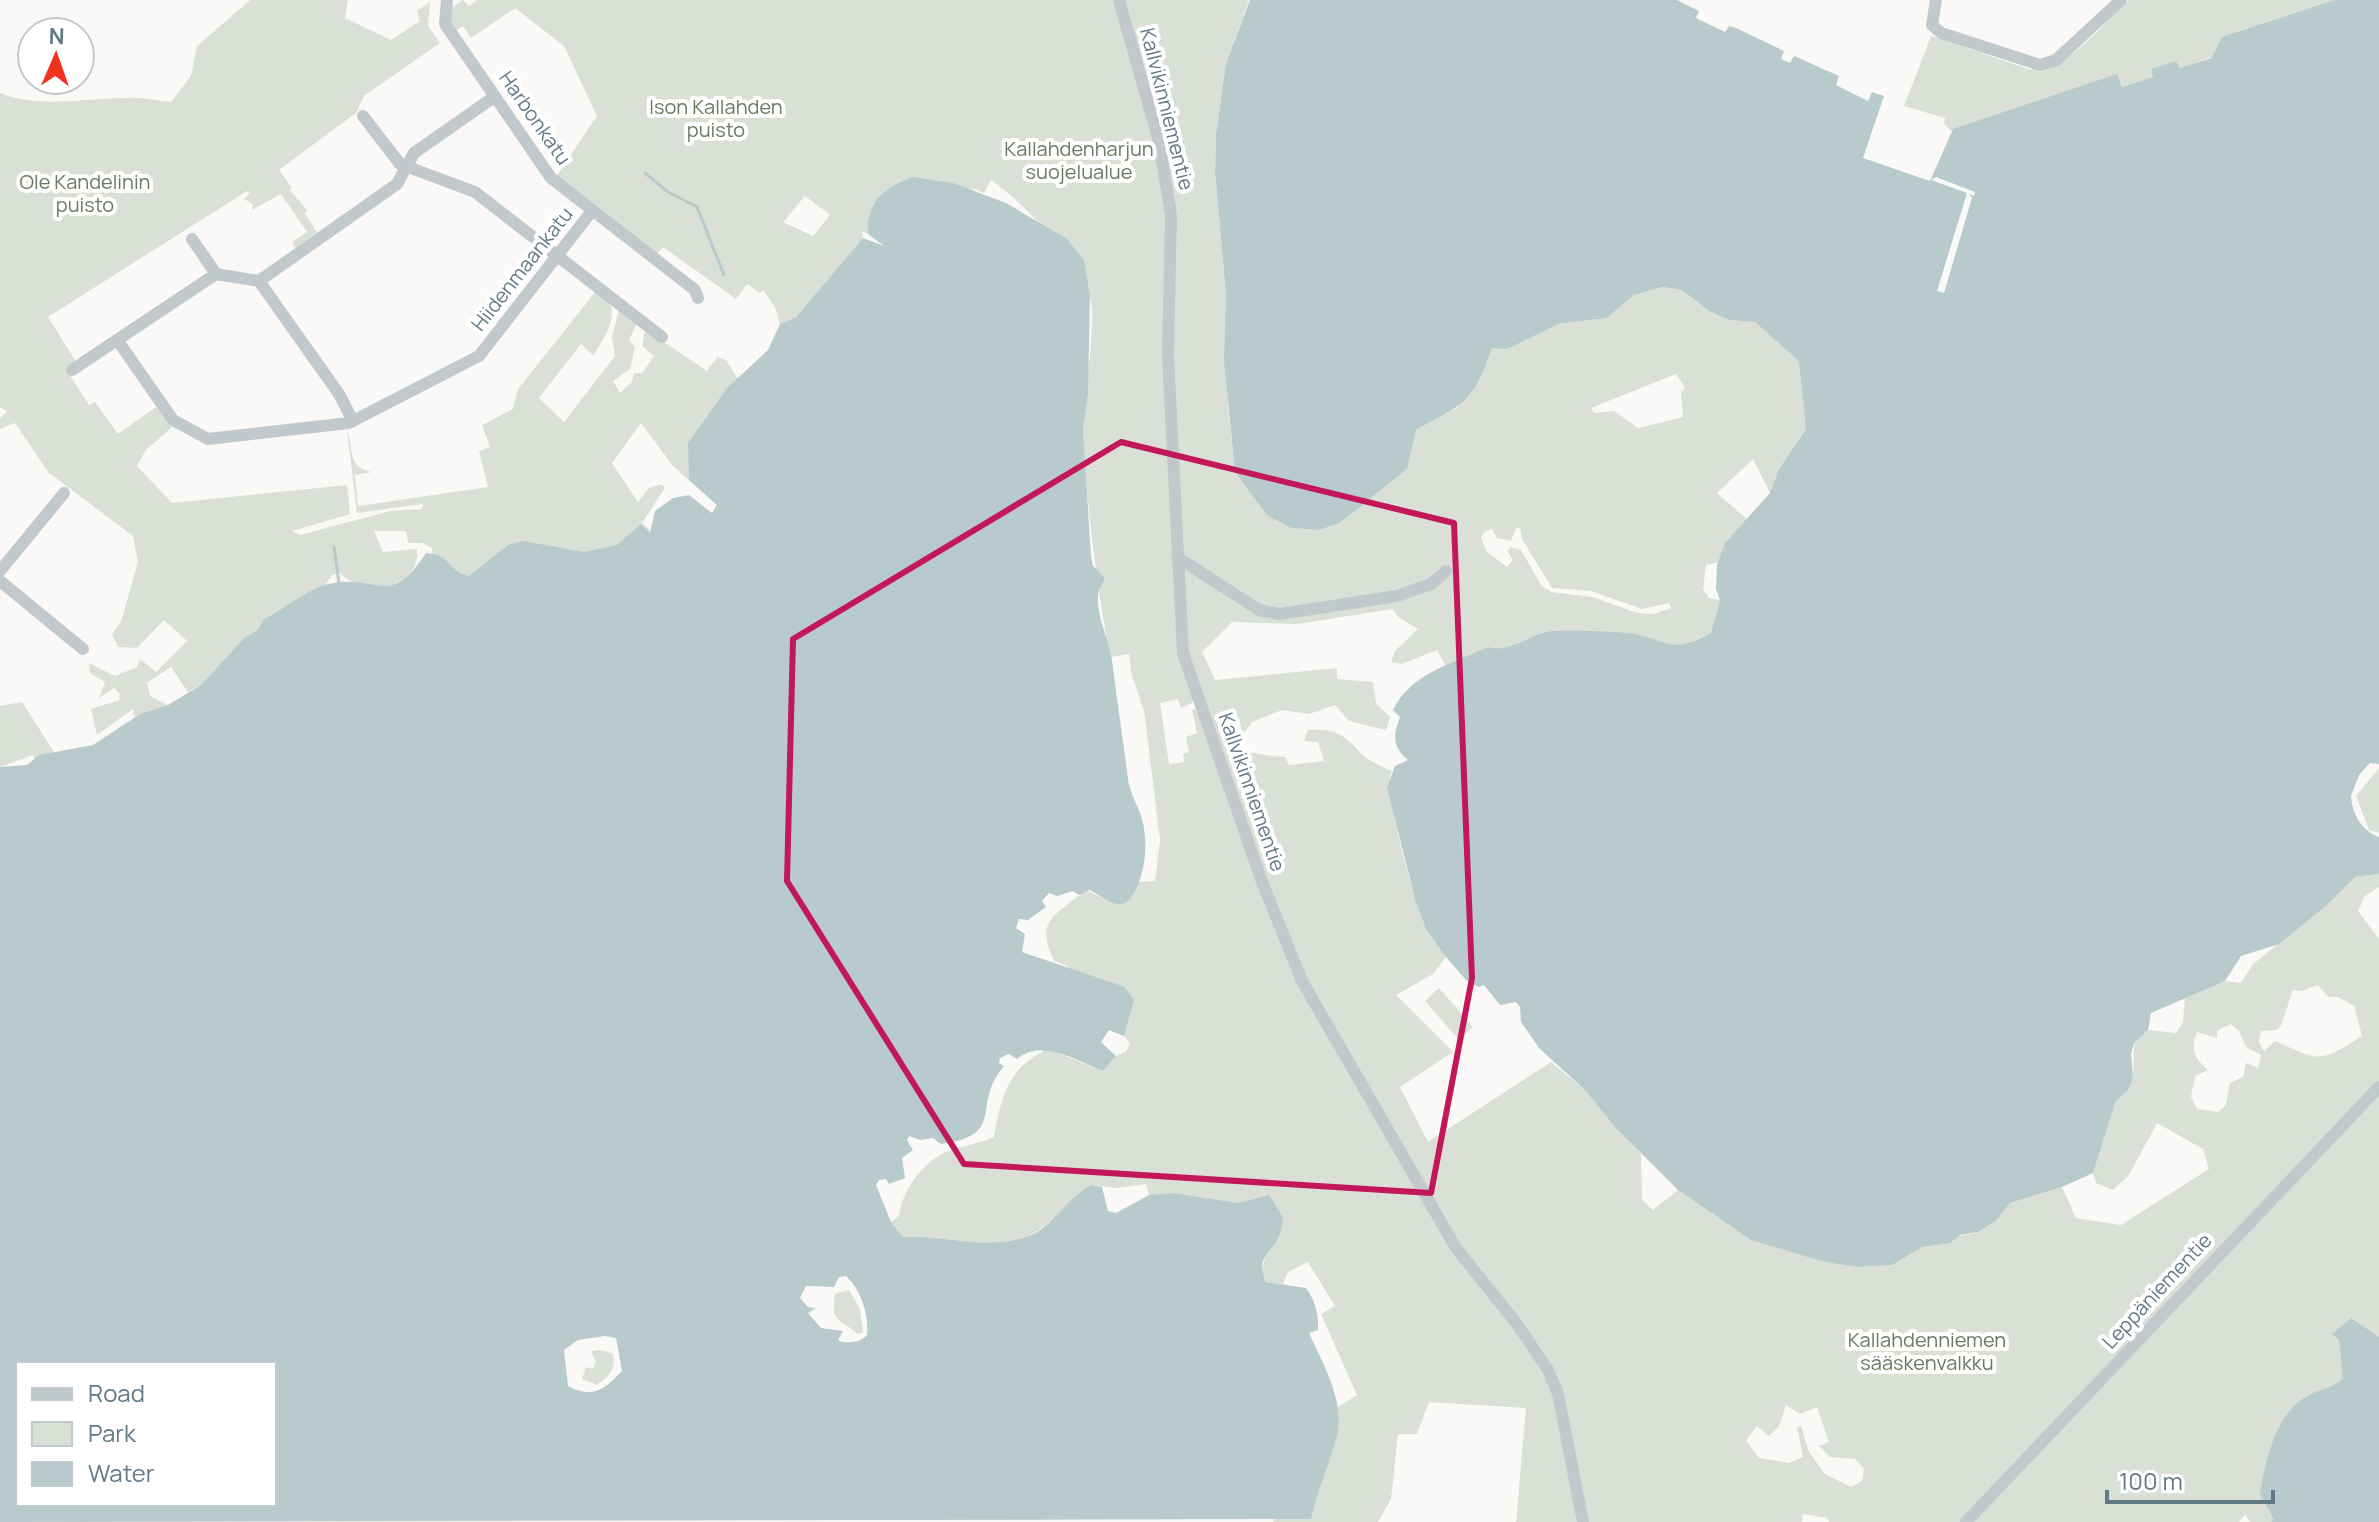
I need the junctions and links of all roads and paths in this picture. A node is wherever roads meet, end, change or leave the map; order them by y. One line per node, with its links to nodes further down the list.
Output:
1 (447, 0): 5 (street, Harbonkatu)
2 (1119, 0): 19 (street, Kallvikinniementie)
3 (1936, 0): 4 (street)
4 (2121, 0)
5 (494, 97): 7 (street); 8 (street, Harbonkatu)
6 (363, 116): 7 (street)
7 (406, 167): 10 (street); 12 (street)
8 (592, 211): 10 (street, Hiidenmaankatu); 13 (street, Harbonkatu)
9 (192, 239): 11 (street)
10 (558, 255): 14 (street); 17 (street, Hiidenmaankatu)
11 (216, 274): 12 (street); 15 (street)
12 (259, 281): 17 (street)
13 (698, 298)
14 (662, 337)
15 (118, 341): 16 (street); 17 (street, Hiidenmaankatu)
16 (72, 370)
17 (353, 421)
18 (64, 493): 20 (street)
19 (1177, 557): 21 (street); 25 (street, Kallvikinniementie)
20 (0, 571)
21 (1446, 571)
22 (0, 581): 23 (street)
23 (83, 649)
24 (2379, 1087): 26 (street, Leppäniementie)
25 (1583, 1522)
26 (1966, 1522)

